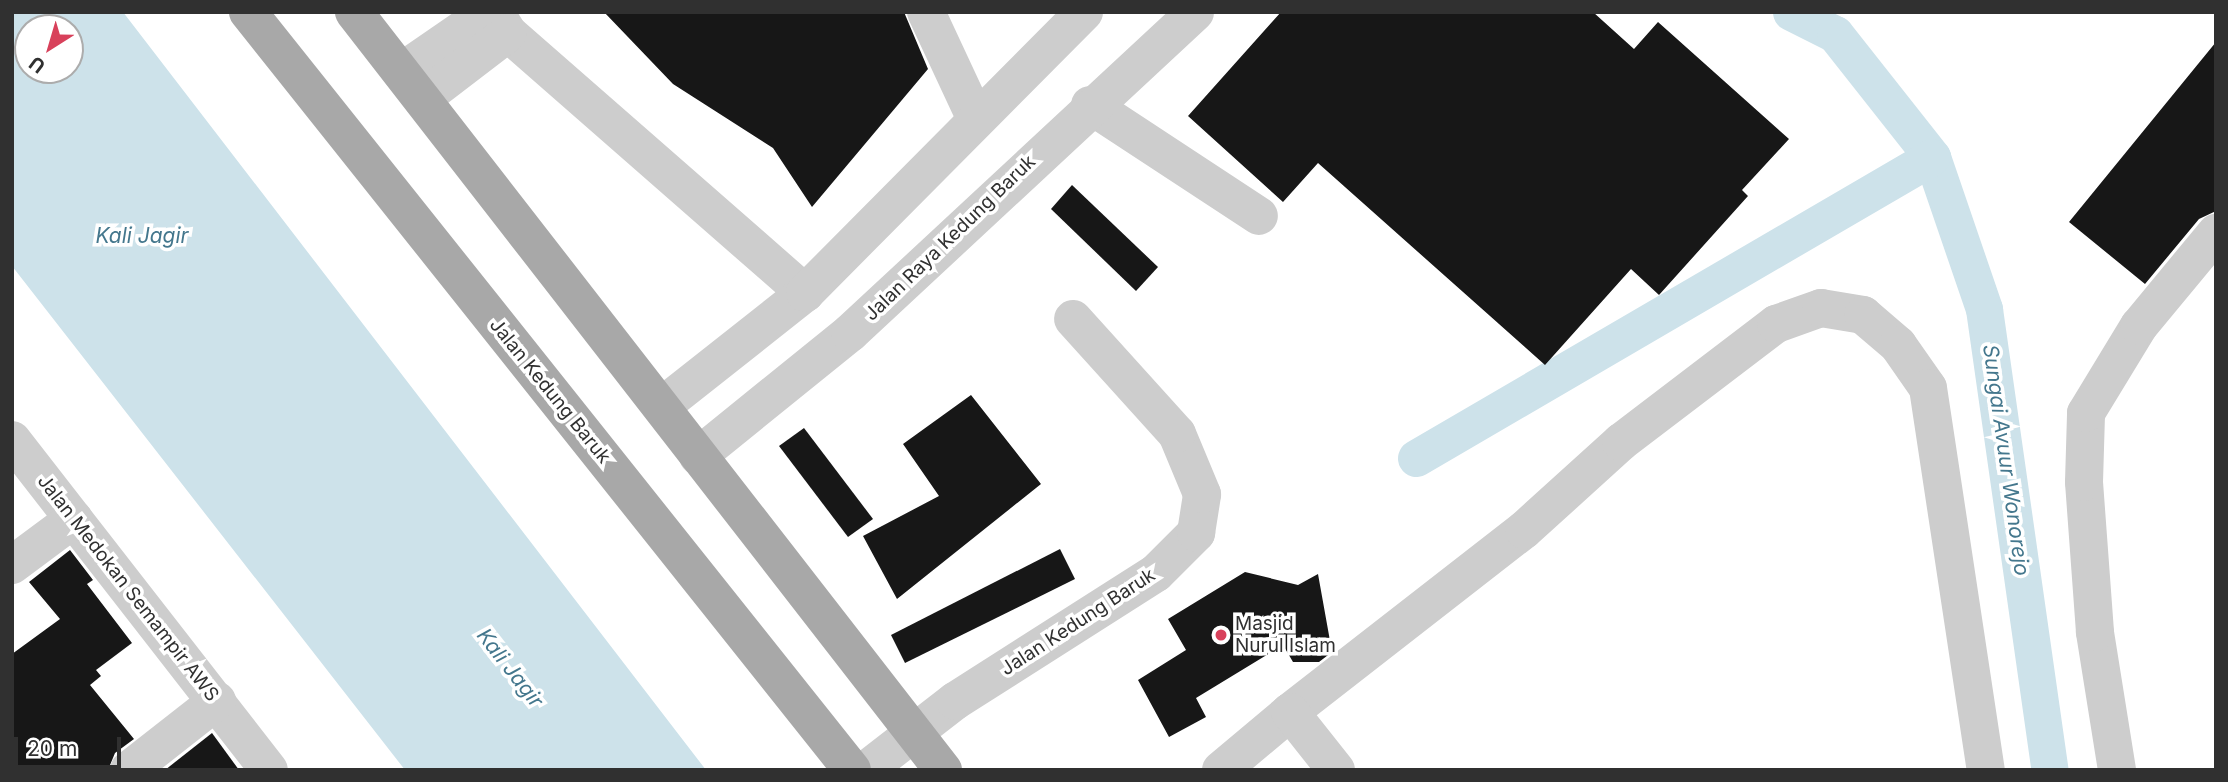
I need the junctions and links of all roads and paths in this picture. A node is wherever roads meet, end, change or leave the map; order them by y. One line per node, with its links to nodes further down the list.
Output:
1 (248, 12): 24 (main road, Jalan Kedung Baruk)
2 (354, 12): 7 (main road)
3 (926, 12): 9 (street)
4 (1084, 12): 9 (street)
5 (1195, 12): 8 (street, Jalan Raya Kedung Baruk)
6 (497, 19): 7 (street); 12 (street)
7 (411, 86): 14 (main road)
8 (1090, 105): 10 (street); 16 (street, Jalan Raya Kedung Baruk)
9 (976, 119): 12 (street)
10 (1259, 216)
11 (2216, 233): 30 (street)
12 (805, 293): 14 (street)
13 (1073, 319): 21 (street, Jalan Kedung Baruk)
14 (662, 406): 16 (main road)
15 (12, 440): 17 (street, Jalan Medokan Semampir AWS)
16 (698, 456): 21 (main road)
17 (74, 519): 18 (street); 19 (street, Jalan Medokan Semampir AWS)
18 (12, 565)
19 (217, 701): 22 (street); 23 (street, Jalan Medokan Semampir AWS)
20 (1290, 712): 27 (street); 28 (street); 29 (street)
21 (911, 731): 25 (street, Jalan Kedung Baruk); 26 (main road)
22 (129, 770)
23 (269, 770)
24 (852, 770)
25 (866, 770)
26 (943, 770)
27 (1221, 770)
28 (1336, 770)
29 (1986, 770)
30 (2117, 770)

